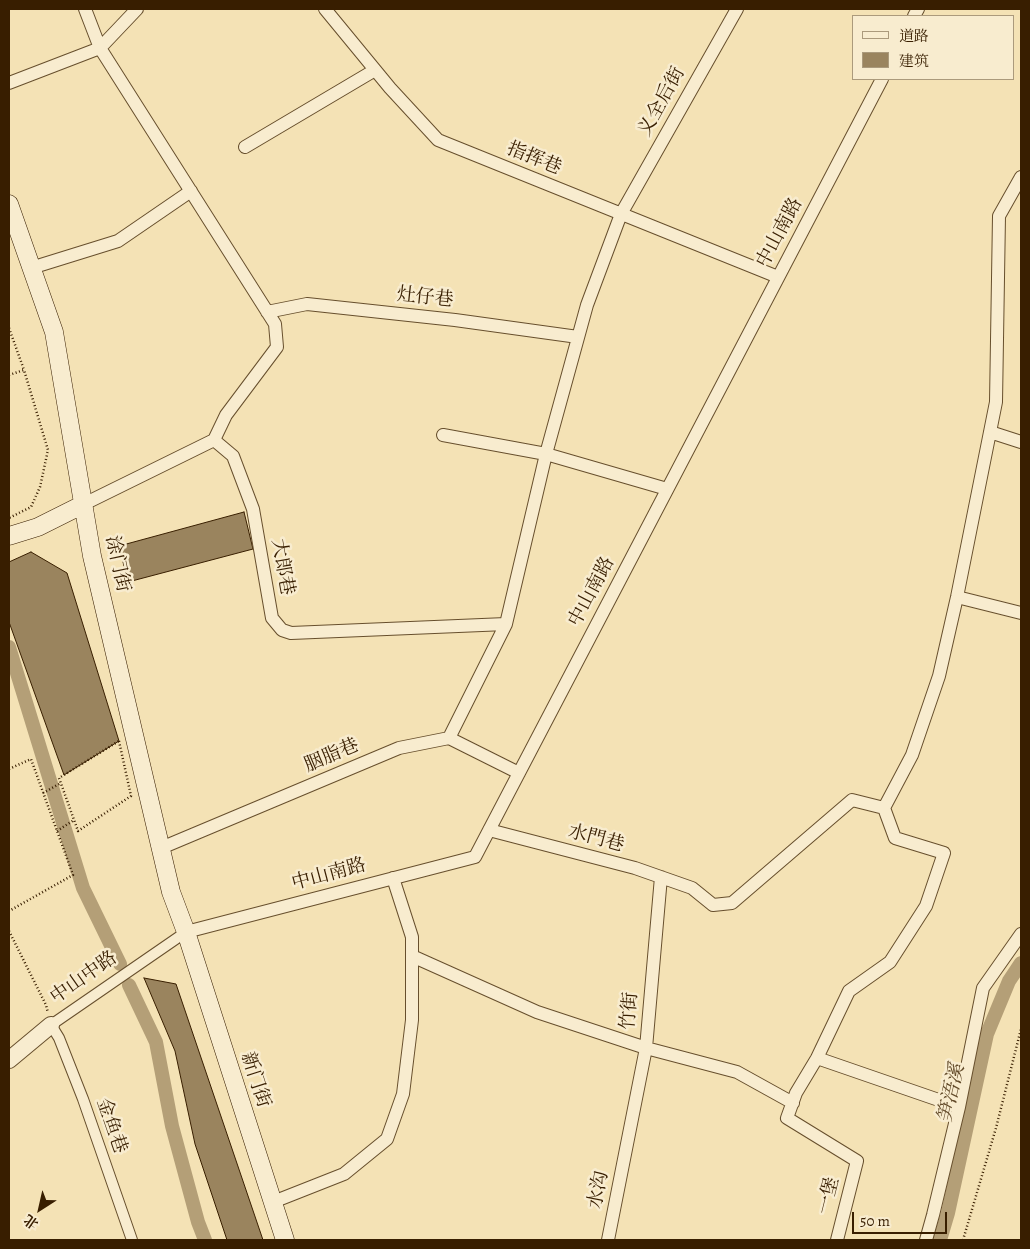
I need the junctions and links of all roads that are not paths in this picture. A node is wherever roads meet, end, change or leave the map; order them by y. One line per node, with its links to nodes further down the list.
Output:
1 (85, 9): 5 (street)
2 (137, 9): 5 (street)
3 (325, 9): 6 (street, 指挥巷)
4 (737, 9): 13 (street, 义全后街)
5 (100, 48): 8 (street); 11 (street)
6 (375, 70): 9 (street); 13 (street, 指挥巷)
7 (881, 80): 15 (street, 中山南路)
8 (9, 82)
9 (245, 146)
10 (1021, 177): 18 (street)
11 (190, 191): 14 (street); 16 (street)
12 (9, 204): 14 (main road, 涂门街)
13 (621, 214): 15 (street, 指挥巷); 17 (street, 义全后街)
14 (32, 268): 24 (main road, 涂门街)
15 (778, 277): 23 (street, 中山南路)
16 (267, 312): 17 (street, 灶仔巷); 20 (street)
17 (578, 337): 22 (street, 义全后街)
18 (990, 432): 21 (street); 26 (street)
19 (444, 435): 22 (street)
20 (214, 440): 24 (street); 28 (street, 大郎巷)
21 (1021, 442)
22 (546, 454): 23 (street); 28 (street, 义全后街)
23 (667, 489): 30 (street, 中山南路)
24 (84, 504): 25 (main road); 33 (main road, 涂门街)
25 (9, 536)
26 (957, 597): 27 (street); 31 (street)
27 (1021, 613)
28 (506, 624): 29 (street, 义全后街)
29 (449, 738): 30 (street); 33 (street, 胭脂巷)
30 (519, 773): 32 (street, 中山南路)
31 (884, 808): 34 (street, 水門巷); 41 (street)
32 (489, 830): 34 (street, 水門巷); 35 (street, 中山南路)
33 (161, 848): 36 (main road, 涂门街)
34 (661, 877): 40 (street, 竹街)
35 (393, 878): 36 (street, 中山南路); 38 (street)
36 (186, 932): 39 (street, 中山中路); 46 (main road, 新门街)
37 (1021, 934): 44 (street)
38 (412, 956): 40 (street); 46 (street)
39 (51, 1026): 42 (street, 中山中路); 47 (street, 金鱼巷)
40 (646, 1048): 43 (street); 45 (street, 竹街)
41 (817, 1058): 43 (street); 44 (street)
42 (9, 1060)
43 (792, 1103): 50 (street, 一堡)
44 (959, 1108): 51 (street)
45 (626, 1146): 49 (street, 水沟)
46 (273, 1202): 48 (main road, 新门街)
47 (132, 1240)
48 (285, 1240)
49 (608, 1240)
50 (837, 1240)
51 (926, 1240)

